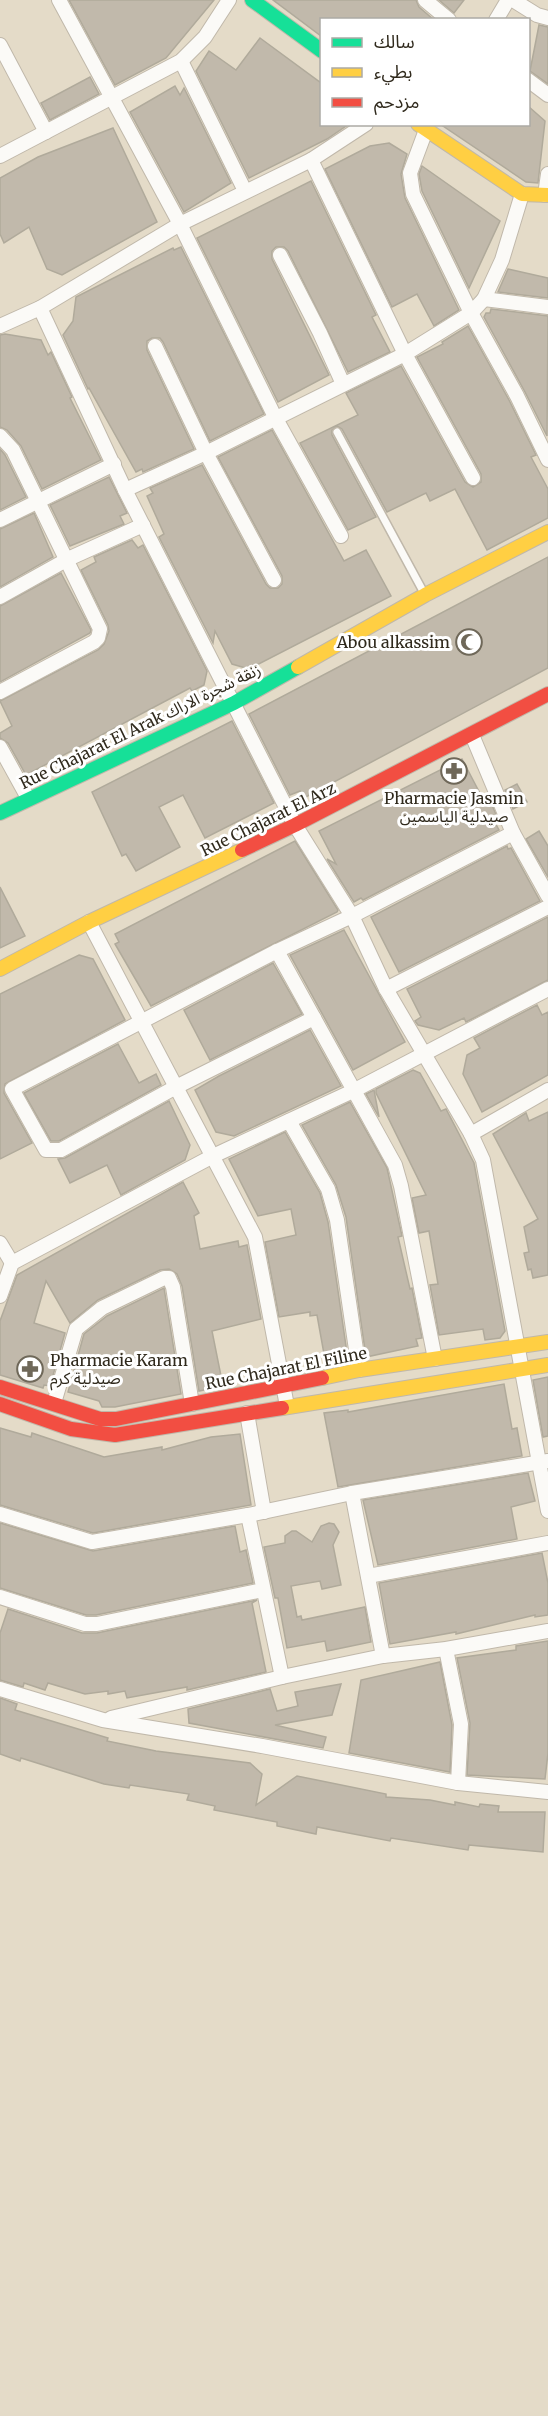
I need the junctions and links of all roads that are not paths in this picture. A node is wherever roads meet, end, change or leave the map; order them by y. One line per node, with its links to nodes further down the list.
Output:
1 (59, 0): 17 (street)
2 (229, 0): 14 (street)
3 (252, 0): 8 (street)
4 (276, 0): 8 (street)
5 (425, 0): 9 (street)
6 (508, 0): 10 (street)
7 (513, 0): 11 (street)
8 (267, 11): 13 (street)
9 (448, 18)
10 (497, 18)
11 (548, 18)
12 (0, 45): 20 (street)
13 (320, 50)
14 (181, 61): 17 (street); 24 (street)
15 (530, 82): 16 (street)
16 (548, 95)
17 (110, 97): 20 (street); 27 (street)
18 (363, 126): 22 (street)
19 (422, 128): 25 (street); 32 (street)
20 (46, 132): 21 (street)
21 (0, 156)
22 (311, 160): 24 (street); 35 (street)
23 (548, 174): 26 (street)
24 (245, 191): 27 (street)
25 (522, 194): 26 (street); 29 (street)
26 (546, 195)
27 (180, 224): 30 (street); 37 (street)
28 (280, 255): 36 (street)
29 (484, 299): 31 (street); 32 (street)
30 (40, 308): 33 (street); 42 (street)
31 (548, 308)
32 (471, 313): 35 (street); 41 (street)
33 (0, 326)
34 (155, 346): 40 (street)
35 (405, 354): 36 (street); 43 (street)
36 (343, 384): 37 (street)
37 (276, 418): 40 (street); 49 (street)
38 (337, 432): 52 (lane)
39 (0, 436): 45 (street)
40 (206, 453): 44 (street); 51 (street)
41 (548, 460)
42 (114, 464): 44 (street); 45 (street)
43 (473, 477)
44 (125, 490): 47 (street)
45 (37, 501): 46 (street); 50 (street)
46 (0, 520)
47 (143, 525): 50 (street); 56 (street)
48 (548, 532): 52 (street, Rue Chajarat El Arak زنقة شجرة الاراك)
49 (341, 536)
50 (68, 560): 53 (street); 54 (street)
51 (274, 580)
52 (425, 595): 56 (street, Rue Chajarat El Arak زنقة شجرة الاراك)
53 (0, 597)
54 (0, 692)
55 (548, 694): 57 (street, Rue Chajarat El Arz)
56 (234, 703): 59 (street, Rue Chajarat El Arak زنقة شجرة الاراك); 61 (street)
57 (472, 735): 61 (street, Rue Chajarat El Arz); 62 (street)
58 (0, 747): 59 (street)
59 (28, 798): 60 (street, Rue Chajarat El Arak زنقة شجرة الاراك)
60 (0, 813)
61 (295, 825): 65 (street); 66 (street, Rue Chajarat El Arz)
62 (513, 833): 63 (street); 65 (street)
63 (548, 896)
64 (548, 907): 69 (street)
65 (352, 916): 67 (street); 69 (street)
66 (89, 922): 68 (street, Rue Chajarat El Arz); 72 (street)
67 (277, 951): 71 (street); 72 (street)
68 (0, 969)
69 (386, 989): 73 (street)
70 (548, 990): 73 (street)
71 (314, 1018): 74 (street); 75 (street)
72 (141, 1022): 74 (street); 74 (street)
73 (423, 1055): 75 (street); 78 (street)
74 (176, 1087): 79 (street)
75 (353, 1091): 77 (street); 85 (street)
76 (547, 1093): 78 (street)
77 (289, 1121): 79 (street); 88 (street)
78 (471, 1134): 84 (street)
79 (213, 1156): 81 (street); 90 (street)
80 (0, 1243): 81 (street)
81 (12, 1263): 82 (street)
82 (0, 1296)
83 (548, 1341): 84 (street, Rue Chajarat El Filine)
84 (517, 1348): 85 (street, Rue Chajarat El Filine); 87 (street)
85 (435, 1359): 88 (street, Rue Chajarat El Filine)
86 (548, 1365): 87 (street)
87 (522, 1369): 94 (street); 96 (street)
88 (359, 1370): 90 (street, Rue Chajarat El Filine)
89 (0, 1387): 91 (street, Rue Chajarat El Filine)
90 (284, 1387): 93 (street, Rue Chajarat El Filine); 94 (street)
91 (54, 1403): 93 (street, Rue Chajarat El Filine); 93 (street)
92 (0, 1404): 95 (street)
93 (192, 1404)
94 (287, 1406): 95 (street)
95 (247, 1413): 99 (street)
96 (543, 1462): 97 (street); 98 (street)
97 (352, 1493): 99 (street); 103 (street)
98 (548, 1510)
99 (264, 1512): 101 (street)
100 (0, 1514): 101 (street)
101 (248, 1515): 104 (street)
102 (548, 1543): 103 (street)
103 (368, 1576): 108 (street)
104 (263, 1590): 105 (street); 109 (street)
105 (0, 1597)
106 (548, 1631): 107 (street)
107 (446, 1649): 108 (street); 112 (street)
108 (383, 1656): 109 (street)
109 (282, 1677): 111 (street)
110 (0, 1689): 111 (street)
111 (103, 1720): 112 (street)
112 (458, 1783): 113 (street)
113 (548, 1792)

